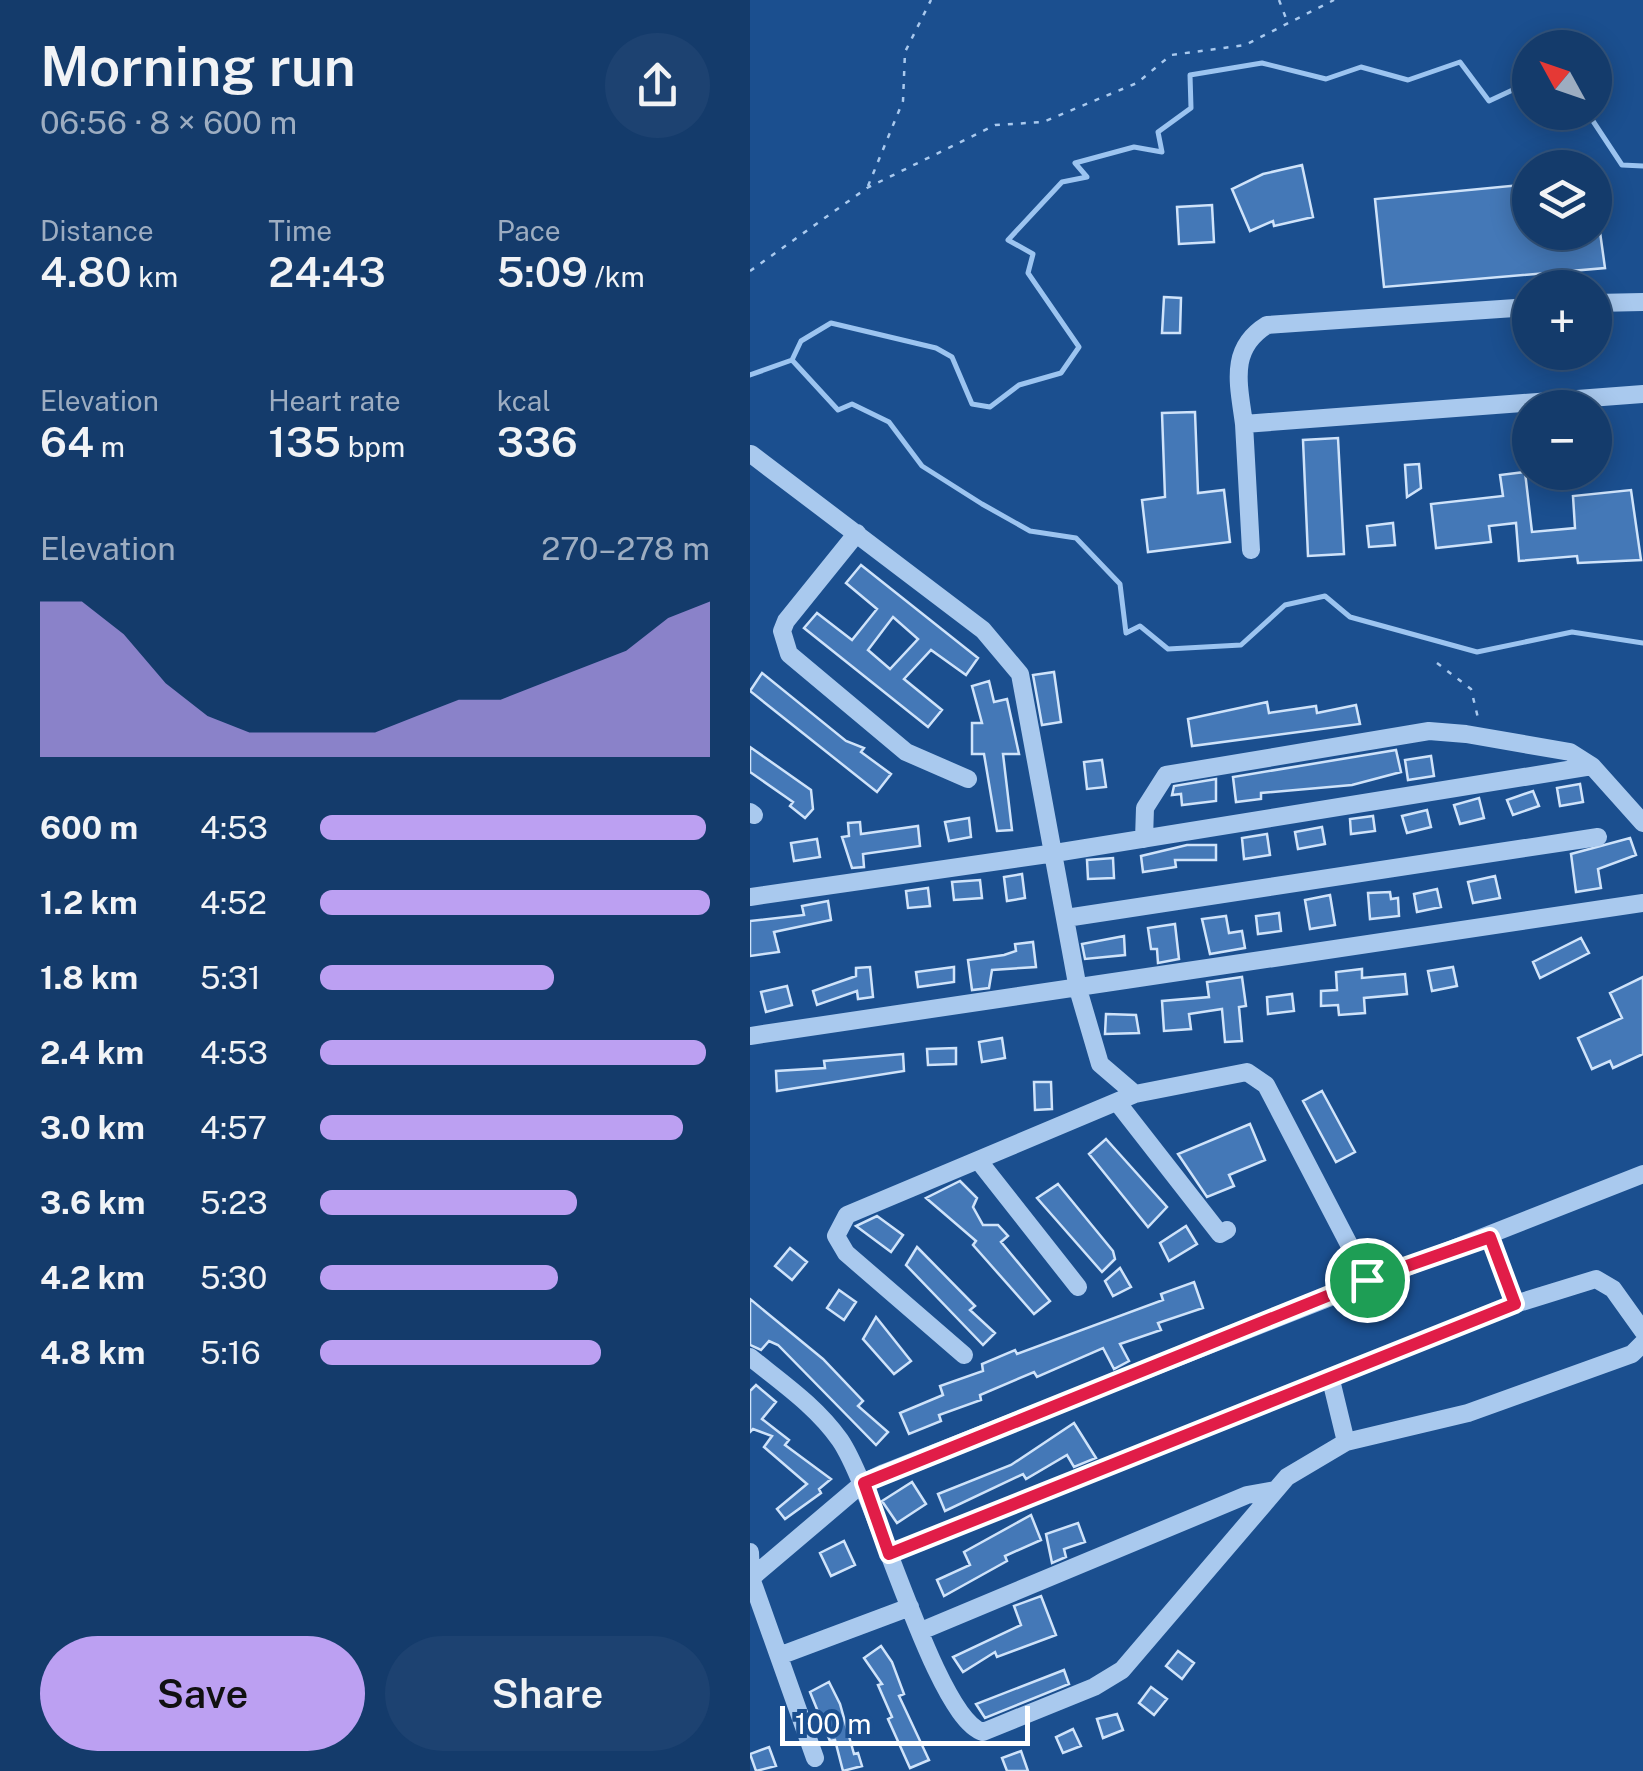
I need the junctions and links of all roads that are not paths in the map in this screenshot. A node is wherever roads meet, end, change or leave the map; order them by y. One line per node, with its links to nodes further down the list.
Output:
1 (1643, 302): 2 (street)
2 (1612, 303)
3 (1512, 309): 5 (street)
4 (1643, 394): 5 (street)
5 (1244, 424): 8 (street)
6 (751, 454): 7 (street)
7 (858, 532): 10 (street); 14 (street)
8 (1251, 550)
9 (1592, 766): 11 (street); 13 (street); 13 (street)
10 (968, 780)
11 (1643, 823)
12 (1598, 837): 17 (street)
13 (1144, 839): 14 (street)
14 (1055, 853): 15 (street); 17 (street)
15 (750, 896)
16 (1643, 903): 18 (street)
17 (1066, 918): 18 (street)
18 (1078, 989): 19 (street); 20 (street)
19 (750, 1036)
20 (1136, 1094): 21 (street); 26 (street)
21 (1117, 1102): 22 (street); 24 (street)
22 (978, 1160): 27 (street); 31 (street)
23 (1643, 1174): 25 (street)
24 (1227, 1230)
25 (1490, 1237): 26 (street); 28 (street)
26 (1367, 1280): 35 (street)
27 (1078, 1287)
28 (1515, 1304): 29 (street); 33 (street)
29 (1643, 1331)
30 (1643, 1343): 34 (street)
31 (964, 1354)
32 (750, 1357): 35 (street)
33 (1331, 1380): 34 (street); 38 (street)
34 (1346, 1442): 36 (street)
35 (864, 1483): 38 (street); 39 (street)
36 (1275, 1490): 41 (street); 41 (street)
37 (750, 1552): 39 (street)
38 (889, 1554): 40 (street)
39 (750, 1578): 42 (street)
40 (910, 1608): 41 (street); 42 (street)
41 (921, 1631)
42 (778, 1656): 43 (street)
43 (815, 1758)

